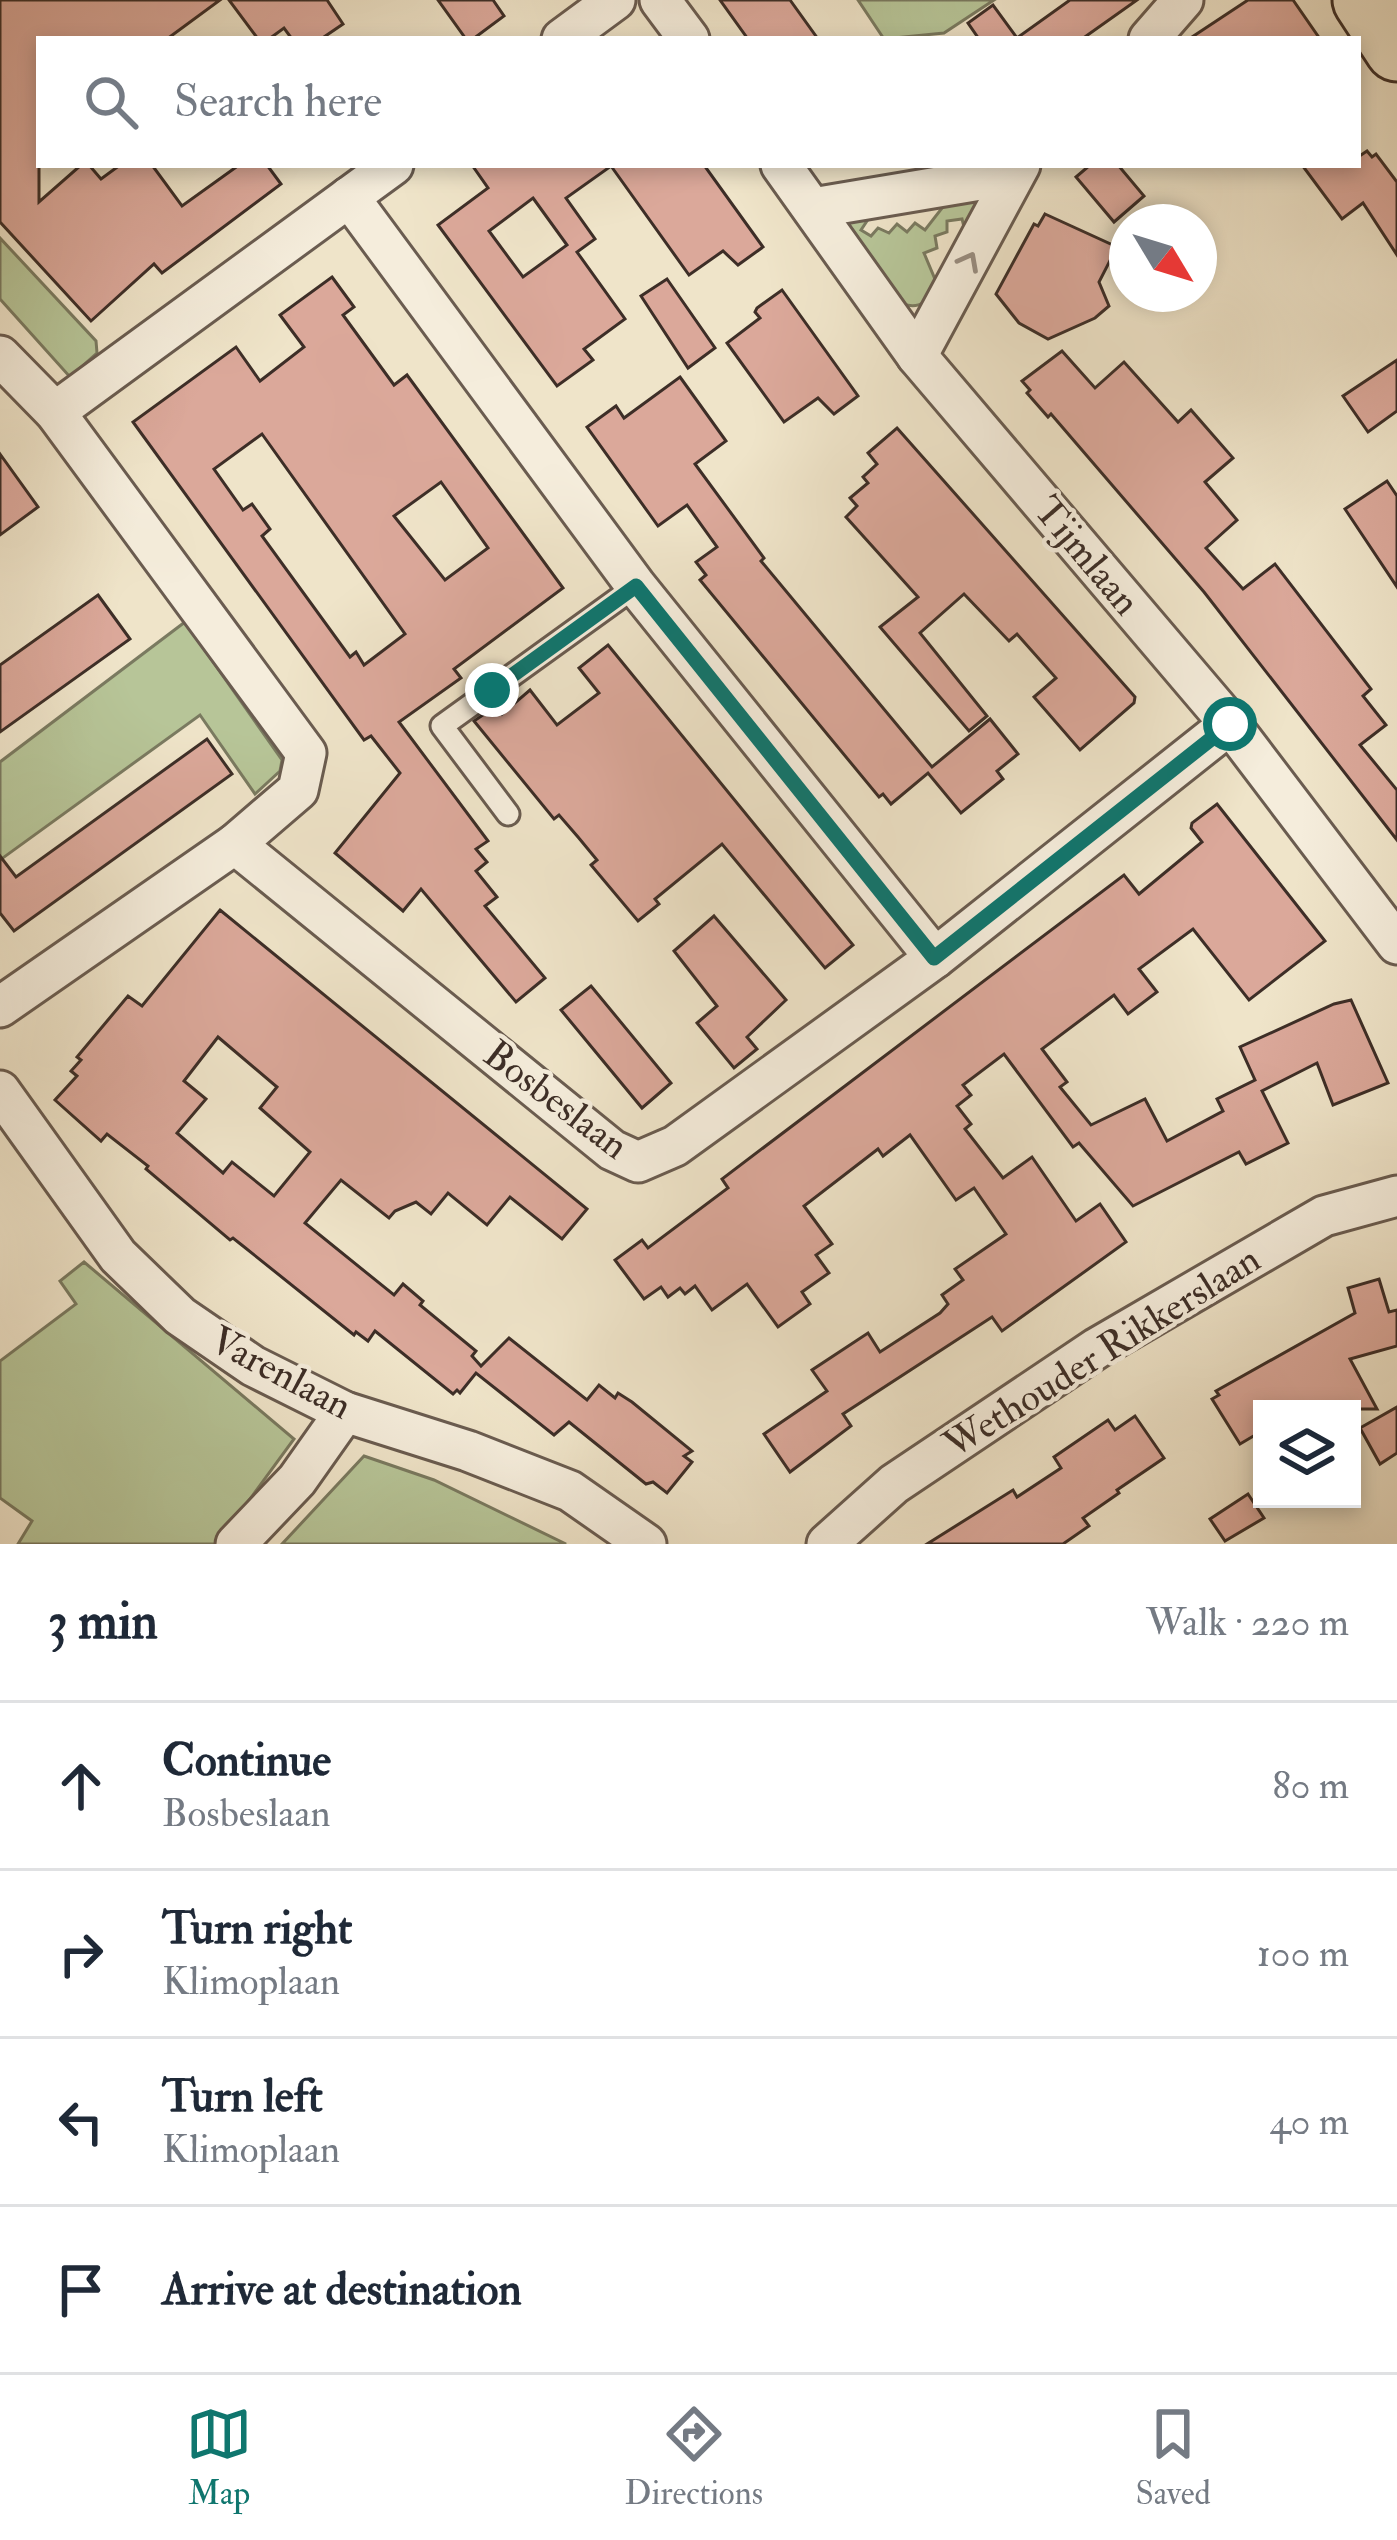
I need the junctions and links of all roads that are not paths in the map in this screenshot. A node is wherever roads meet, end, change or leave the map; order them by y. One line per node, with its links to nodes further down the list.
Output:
1 (615, 0): 7 (street)
2 (660, 0): 8 (street)
3 (1183, 0): 9 (street)
4 (1365, 0): 10 (main road)
5 (1387, 0): 6 (main road)
6 (1397, 15)
7 (566, 36)
8 (687, 36)
9 (1152, 36)
10 (1397, 49)
11 (389, 168): 15 (street)
12 (783, 168): 16 (street, Tijmlaan)
13 (996, 168): 16 (street)
14 (1018, 168): 18 (street, one-way to 14)
15 (349, 197): 19 (street); 20 (street)
16 (813, 208): 18 (street, Tijmlaan)
17 (0, 356): 19 (street)
18 (917, 356): 21 (street, Tijmlaan)
19 (55, 412): 23 (street)
20 (636, 586): 22 (lane); 25 (street)
21 (1230, 724): 24 (street, Tijmlaan); 25 (street, Bosbeslaan)
22 (508, 814)
23 (235, 844): 25 (street, Bosbeslaan); 26 (street)
24 (1397, 944)
25 (934, 958)
26 (0, 1006)
27 (0, 1090): 29 (street, Varenlaan)
28 (1397, 1196): 32 (street, Wethouder Rikkerslaan)
29 (346, 1412): 30 (street); 31 (street, Varenlaan)
30 (236, 1544)
31 (646, 1544)
32 (827, 1544)

